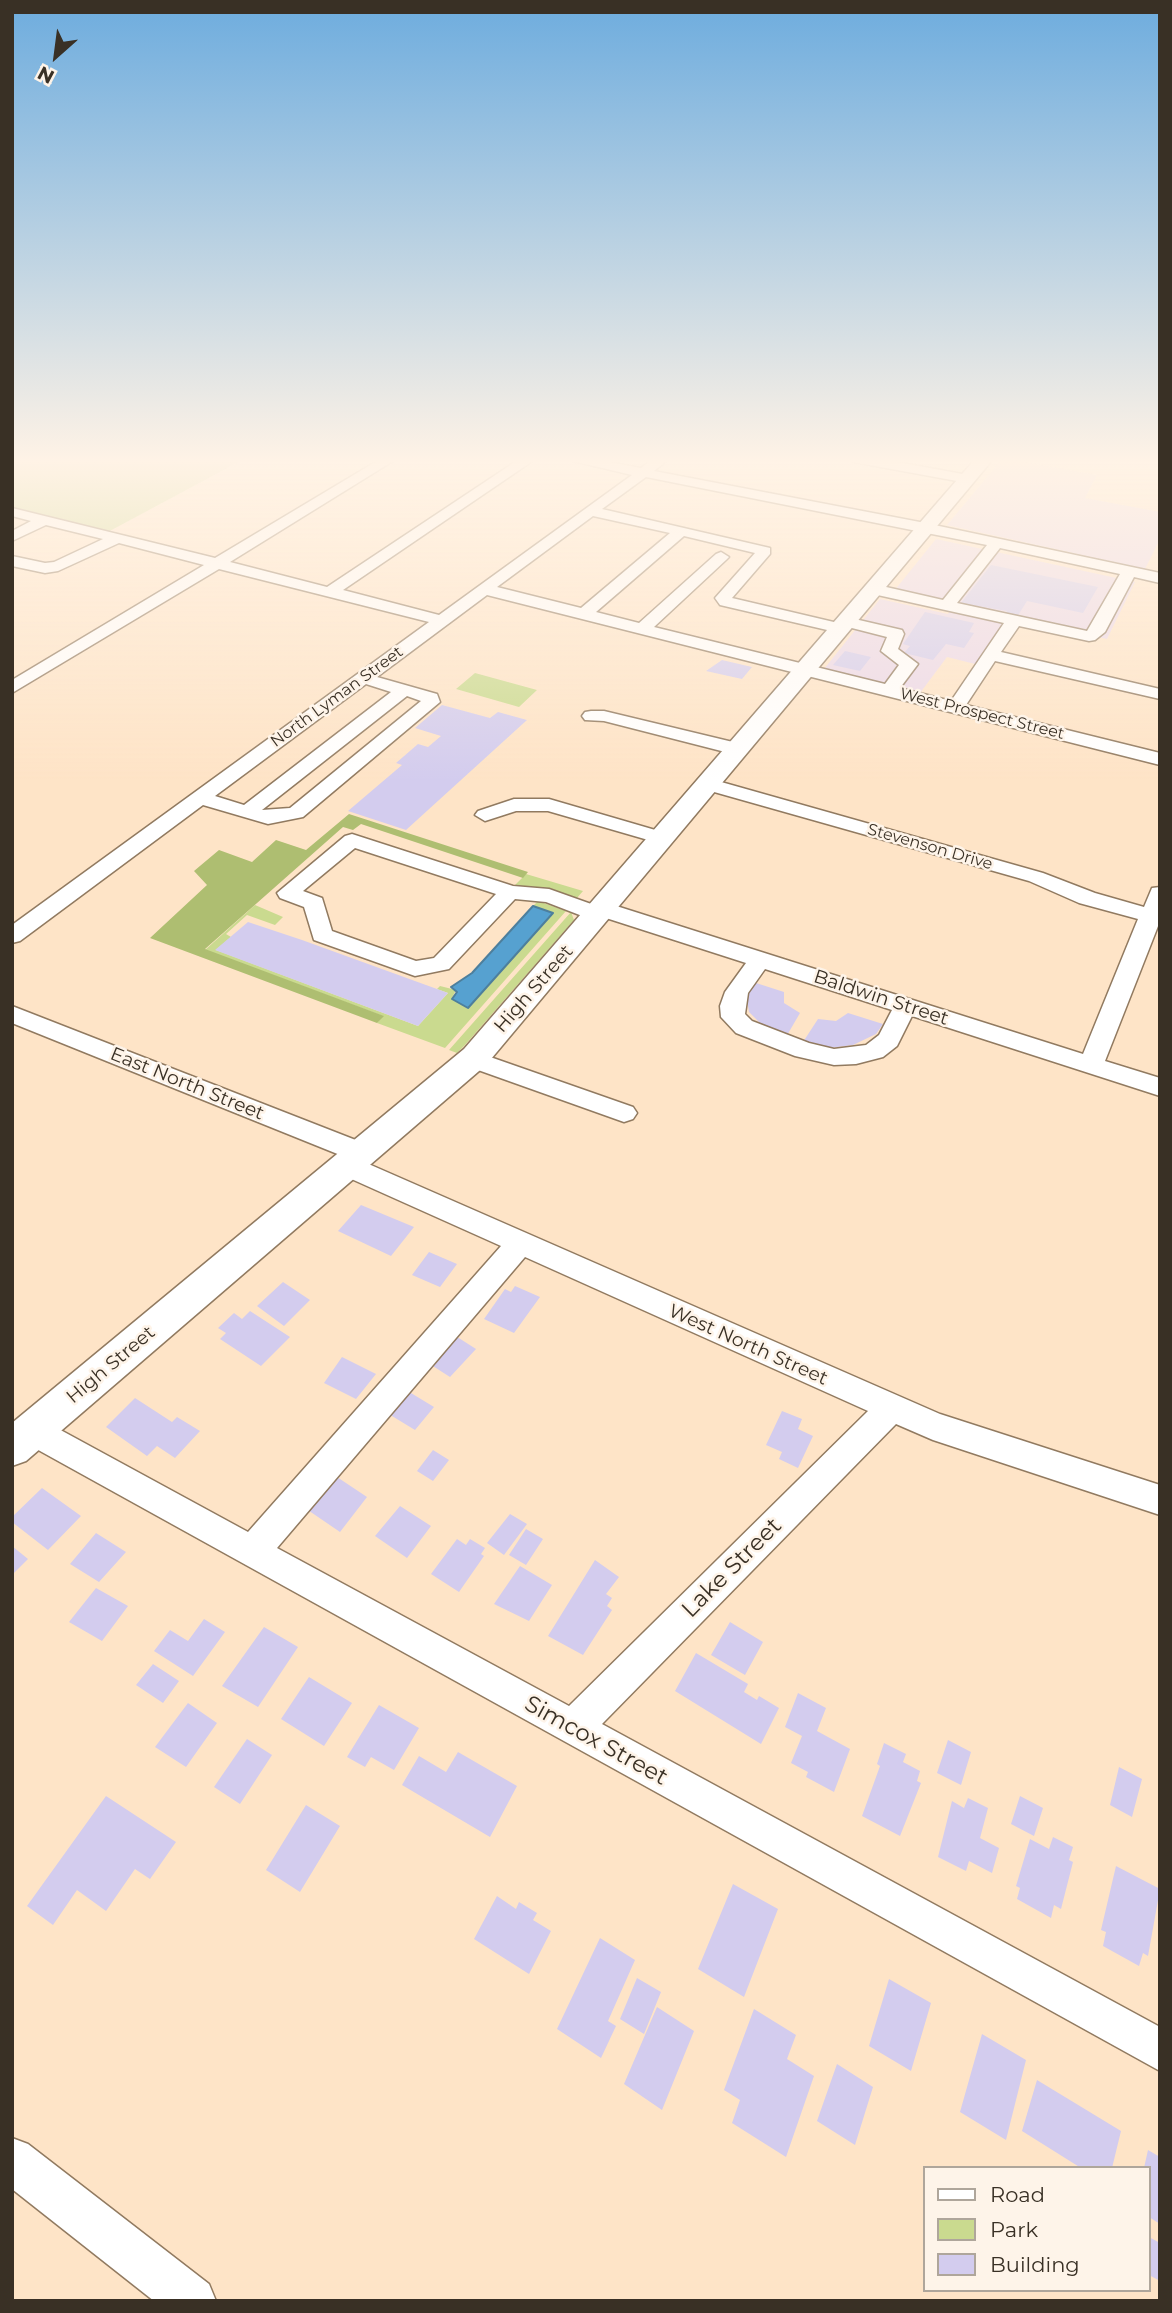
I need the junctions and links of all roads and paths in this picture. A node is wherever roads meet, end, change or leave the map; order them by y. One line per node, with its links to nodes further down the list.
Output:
1 (35, 566): 2 (street)
2 (58, 566)
3 (213, 566): 28 (street)
4 (224, 566): 17 (street)
5 (369, 566): 17 (street)
6 (515, 566): 15 (street, North Lyman Street)
7 (640, 566): 20 (street)
8 (711, 566): 24 (street)
9 (750, 566): 18 (street)
10 (892, 566): 16 (main road, High Street)
11 (978, 566): 19 (street)
12 (1106, 566): 13 (street)
13 (1129, 571): 14 (street); 22 (street)
14 (1160, 578)
15 (484, 589): 20 (street, West Prospect Street); 21 (street, North Lyman Street)
16 (873, 589): 19 (street); 23 (main road, High Street)
17 (330, 592): 21 (street)
18 (726, 602): 23 (street)
19 (947, 606): 22 (street)
20 (584, 614): 24 (street, West Prospect Street)
21 (441, 620): 27 (street, North Lyman Street)
22 (1014, 621): 25 (street)
23 (843, 625): 26 (main road, High Street); 30 (street)
24 (643, 628): 26 (street, West Prospect Street)
25 (992, 655): 31 (street); 32 (street)
26 (804, 670): 30 (street, West Prospect Street); 34 (main road, High Street)
27 (363, 678): 29 (street); 37 (street, North Lyman Street)
28 (12, 688)
29 (404, 690): 38 (street); 38 (street)
30 (889, 691): 32 (street, West Prospect Street)
31 (1160, 694)
32 (956, 708): 35 (street, West Prospect Street)
33 (591, 716): 34 (street)
34 (737, 749): 36 (main road, High Street)
35 (1160, 759)
36 (707, 784): 40 (main road, High Street); 44 (street, Stevenson Drive)
37 (200, 798): 38 (street); 45 (street, North Lyman Street)
38 (247, 812)
39 (485, 814): 40 (street)
40 (662, 838): 43 (main road, High Street)
41 (510, 892): 41 (street, Baldwin Street); 43 (street, Baldwin Street)
42 (1160, 893): 44 (street)
43 (600, 911): 46 (street, Baldwin Street); 49 (main road, High Street)
44 (1151, 916): 50 (street)
45 (12, 936)
46 (759, 960): 47 (street, Baldwin Street); 47 (street)
47 (906, 1006): 50 (street, Baldwin Street)
48 (12, 1014): 53 (street, East North Street)
49 (473, 1059): 52 (street); 53 (main road, High Street)
50 (1091, 1065): 51 (street, Baldwin Street)
51 (1160, 1087)
52 (624, 1113)
53 (354, 1160): 54 (street, West North Street); 56 (main road, High Street)
54 (520, 1244): 55 (street, West North Street); 58 (street)
55 (891, 1409): 57 (street, West North Street); 59 (street, Lake Street)
56 (22, 1440): 58 (street, Simcox Street)
57 (1160, 1500)
58 (252, 1552): 59 (street, Simcox Street)
59 (572, 1728): 60 (street, Simcox Street)
60 (1160, 2050)
61 (12, 2160): 62 (street)
62 (192, 2301)

